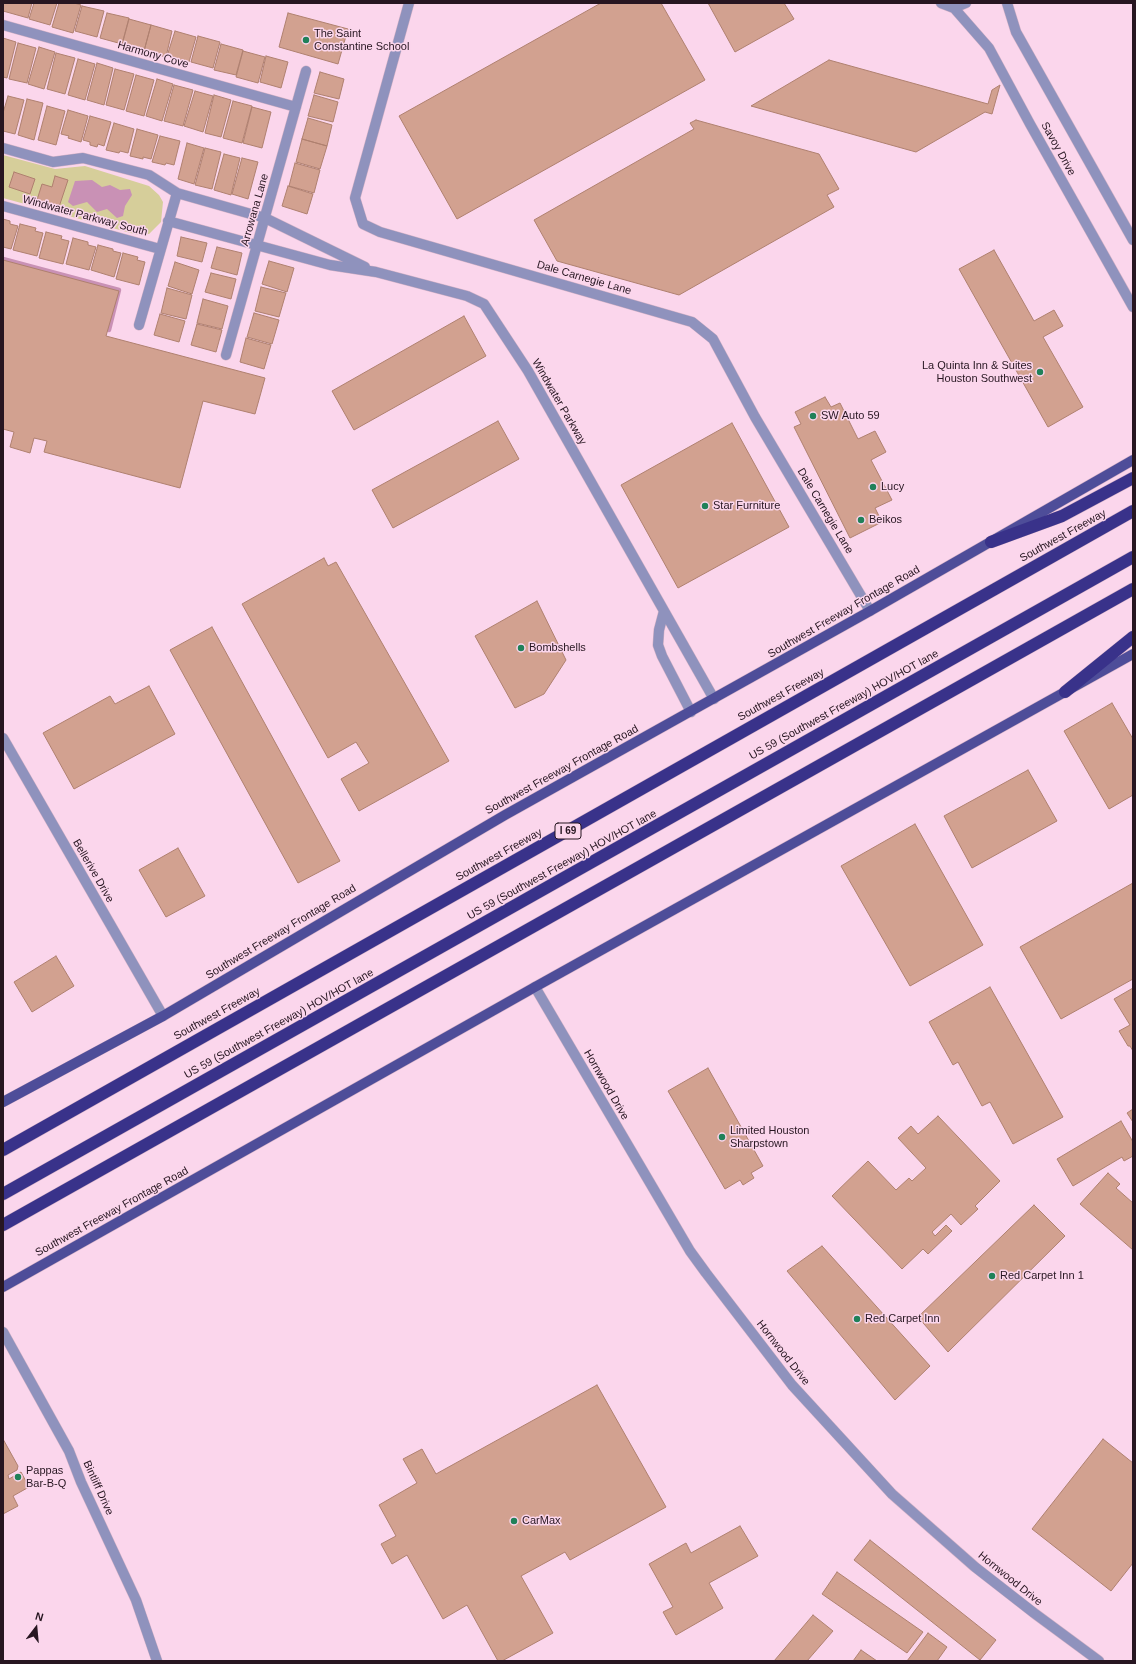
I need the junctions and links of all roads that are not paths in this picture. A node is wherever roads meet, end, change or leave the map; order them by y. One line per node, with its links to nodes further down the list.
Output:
1 (409, 3): 28 (street, Dale Carnegie Lane)
2 (941, 3): 5 (street, Savoy Drive)
3 (966, 3): 5 (street)
4 (1007, 3): 14 (street, Savoy Drive)
5 (954, 8): 18 (street, Savoy Drive)
6 (3, 25): 8 (street, Harmony Cove)
7 (306, 71): 8 (street, Arrowana Lane)
8 (296, 107): 12 (street, Arrowana Lane)
9 (3, 148): 10 (street, Windwater Parkway)
10 (176, 193): 12 (street, Windwater Parkway); 13 (street)
11 (3, 206): 16 (street, Windwater Parkway South)
12 (265, 218): 15 (street, Arrowana Lane); 17 (street, Windwater Parkway)
13 (168, 221): 15 (street, Windwater Parkway); 16 (street)
14 (1133, 240)
15 (257, 245): 17 (street, Windwater Parkway); 20 (street, Arrowana Lane)
16 (160, 249): 19 (street)
17 (376, 272): 27 (street, Windwater Parkway)
18 (1133, 307)
19 (139, 325)
20 (226, 355)
21 (1133, 460): 24 (main road, Southwest Freeway Frontage Road)
22 (1133, 478): 24 (highway)
23 (1133, 512): 38 (highway, Southwest Freeway / I 69)
24 (991, 542): 28 (main road, Southwest Freeway Frontage Road)
25 (1133, 558): 39 (highway, US 59 (Southwest Freeway) HOV/HOT lane)
26 (1133, 589): 40 (highway)
27 (664, 611): 32 (street, Windwater Parkway); 33 (street)
28 (870, 611): 32 (main road, Southwest Freeway Frontage Road)
29 (1133, 637): 31 (highway)
30 (1133, 654): 31 (main road, Southwest Freeway Frontage Road)
31 (1065, 692): 35 (main road, Southwest Freeway Frontage Road)
32 (714, 699): 33 (main road, Southwest Freeway Frontage Road)
33 (691, 712): 36 (main road, Southwest Freeway Frontage Road)
34 (3, 738): 36 (street, Bellerive Drive)
35 (535, 987): 41 (main road, Southwest Freeway Frontage Road); 44 (street, Hornwood Drive)
36 (164, 1016): 37 (main road, Southwest Freeway Frontage Road)
37 (3, 1102)
38 (3, 1150)
39 (3, 1194)
40 (3, 1225)
41 (3, 1288)
42 (3, 1332): 43 (street, Bintliff Drive)
43 (157, 1661)
44 (1099, 1661)

